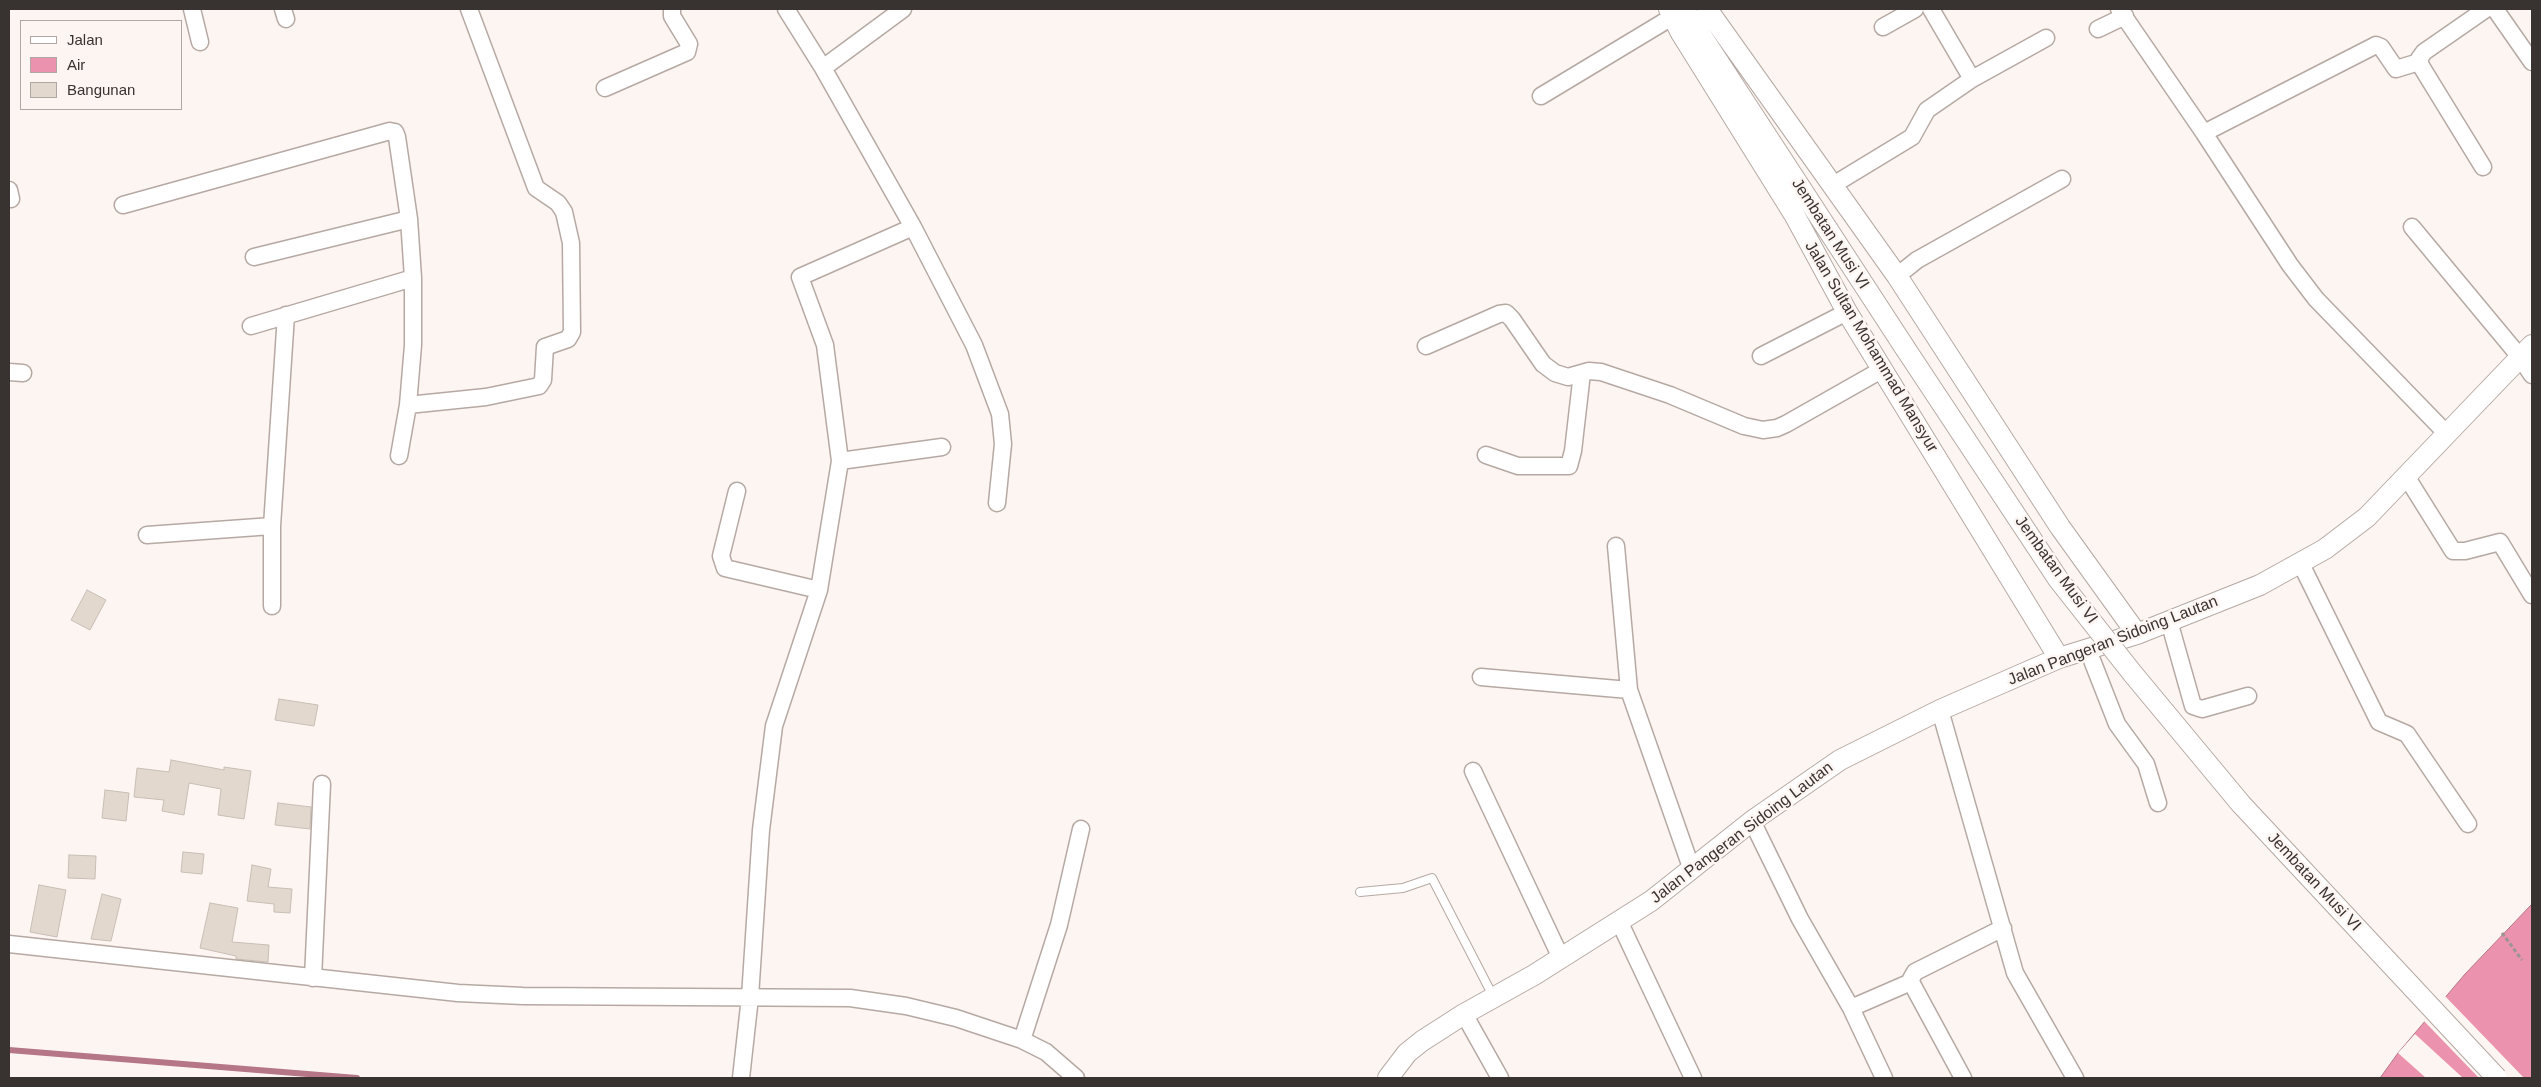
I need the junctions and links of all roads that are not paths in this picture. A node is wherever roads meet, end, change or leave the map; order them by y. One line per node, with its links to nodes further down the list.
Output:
1 (192, 9): 16 (street)
2 (469, 9): 43 (street)
3 (672, 9): 21 (street)
4 (786, 9): 19 (street)
5 (904, 9): 19 (street)
6 (1707, 9): 26 (street)
7 (1915, 9): 13 (street)
8 (1931, 9): 20 (street)
9 (2495, 9): 18 (street)
10 (1675, 11): 22 (street); 34 (street, Jalan Sultan Mohammad Mansyur); 94 (street, Jembatan Musi VI, bridge)
11 (2479, 11): 17 (street)
12 (2122, 13): 14 (street); 23 (street)
13 (1883, 27)
14 (2098, 29)
15 (2046, 38): 20 (street)
16 (200, 42)
17 (2419, 62): 23 (street); 24 (street)
18 (2532, 62)
19 (824, 68): 29 (street)
20 (1972, 79): 26 (street)
21 (605, 88)
22 (1541, 96)
23 (2204, 134): 44 (street)
24 (2483, 167)
25 (2062, 180): 32 (street)
26 (1834, 185): 32 (street)
27 (123, 205): 28 (street)
28 (409, 219): 31 (street); 33 (street)
29 (913, 227): 48 (street); 51 (street)
30 (2412, 227): 38 (street)
31 (254, 257)
32 (1896, 276): 60 (street)
33 (413, 278): 35 (street); 43 (street)
34 (1846, 312): 39 (street); 40 (street, Jalan Sultan Mohammad Mansyur)
35 (286, 315): 36 (street); 52 (street)
36 (251, 326)
37 (1426, 346): 41 (street)
38 (2526, 351): 42 (street); 44 (street, Jalan Pangeran Sidoing Lautan)
39 (1761, 356)
40 (1883, 369): 41 (street); 62 (street, Jalan Sultan Mohammad Mansyur)
41 (1582, 373): 46 (street)
42 (2532, 374)
43 (408, 405): 47 (street)
44 (2446, 433): 49 (street, Jalan Pangeran Sidoing Lautan)
45 (942, 447): 48 (street)
46 (1486, 455)
47 (399, 456)
48 (840, 460): 56 (street)
49 (2406, 476): 55 (street, Jalan Pangeran Sidoing Lautan); 57 (street)
50 (737, 491): 56 (street)
51 (997, 503)
52 (272, 526): 53 (street); 58 (street)
53 (147, 535)
54 (1616, 546): 64 (street)
55 (2301, 564): 59 (street, Jalan Pangeran Sidoing Lautan); 71 (street)
56 (819, 590): 82 (street)
57 (2532, 595)
58 (272, 606)
59 (2169, 622): 60 (street, Jalan Pangeran Sidoing Lautan); 65 (street)
60 (2137, 634): 61 (street, Jalan Pangeran Sidoing Lautan)
61 (2088, 650): 62 (street, Jalan Pangeran Sidoing Lautan); 69 (street)
62 (2059, 658): 66 (street, Jalan Pangeran Sidoing Lautan)
63 (1481, 677): 64 (street)
64 (1629, 690): 73 (street)
65 (2248, 696)
66 (1940, 710): 70 (street, Jalan Pangeran Sidoing Lautan); 76 (street)
67 (1473, 771): 78 (street)
68 (322, 784): 79 (street)
69 (2158, 803)
70 (1752, 821): 73 (street, Jalan Pangeran Sidoing Lautan); 83 (street)
71 (2468, 824)
72 (1081, 829): 85 (street)
73 (1692, 870): 75 (street, Jalan Pangeran Sidoing Lautan)
74 (1360, 892): 81 (lane)
75 (1619, 921): 78 (street, Jalan Pangeran Sidoing Lautan); 90 (street)
76 (2003, 928): 80 (street); 93 (street)
77 (9, 944): 79 (street)
78 (1561, 958): 81 (street, Jalan Pangeran Sidoing Lautan)
79 (313, 978): 82 (street)
80 (1911, 982): 83 (street); 92 (street)
81 (1498, 996): 84 (street, Jalan Pangeran Sidoing Lautan)
82 (750, 997): 85 (street); 86 (street)
83 (1851, 1008): 91 (street)
84 (1464, 1014): 88 (street, Jalan Pangeran Sidoing Lautan); 89 (street)
85 (1022, 1040): 87 (street)
86 (741, 1077)
87 (1076, 1078)
88 (1388, 1078)
89 (1500, 1078)
90 (1693, 1078)
91 (1884, 1078)
92 (1963, 1078)
93 (2075, 1078)
94 (2497, 1078)

